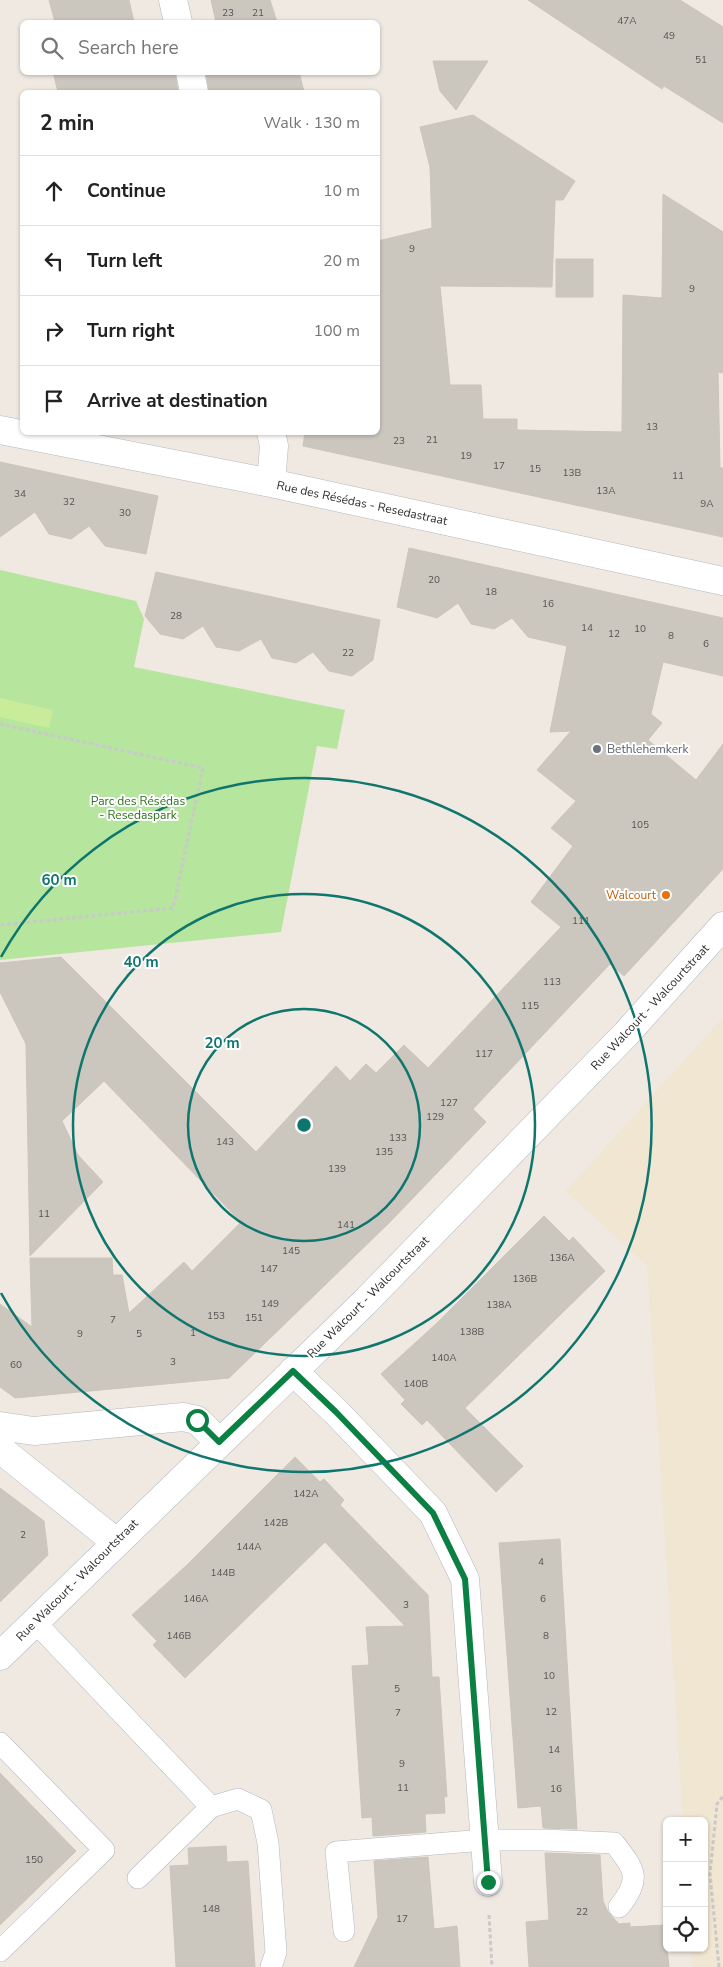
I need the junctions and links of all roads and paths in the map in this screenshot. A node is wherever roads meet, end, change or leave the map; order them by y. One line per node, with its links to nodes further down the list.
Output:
1 (173, 0): 2 (street)
2 (178, 20)
3 (191, 75): 4 (street)
4 (194, 90)
5 (0, 430): 6 (street, Rue des Résédas - Resedastraat)
6 (20, 434)
7 (26, 435): 9 (street, Rue des Résédas - Resedastraat)
8 (272, 435): 9 (street)
9 (271, 483): 10 (street, Rue des Résédas - Resedastraat)
10 (723, 581)
11 (0, 724): 12 (path)
12 (0, 925)
13 (723, 926): 14 (street, Rue Walcourt - Walcourtstraat)
14 (293, 1371): 16 (street, Rue Walcourt - Walcourtstraat); 23 (street)
15 (1, 1438): 16 (street); 17 (street)
16 (219, 1442): 17 (street, Rue Walcourt - Walcourtstraat)
17 (116, 1542): 18 (street, Rue Walcourt - Walcourtstraat)
18 (34, 1622): 19 (street, Rue Walcourt - Walcourtstraat); 22 (lane)
19 (0, 1656)
20 (0, 1743): 28 (lane)
21 (723, 1796): 31 (path)
22 (212, 1807): 24 (lane); 29 (lane)
23 (484, 1840): 25 (street); 26 (lane); 27 (lane)
24 (138, 1878)
25 (488, 1882): 30 (path)
26 (619, 1907)
27 (344, 1931)
28 (0, 1951)
29 (271, 1967)
30 (492, 1967)
31 (719, 1967)

